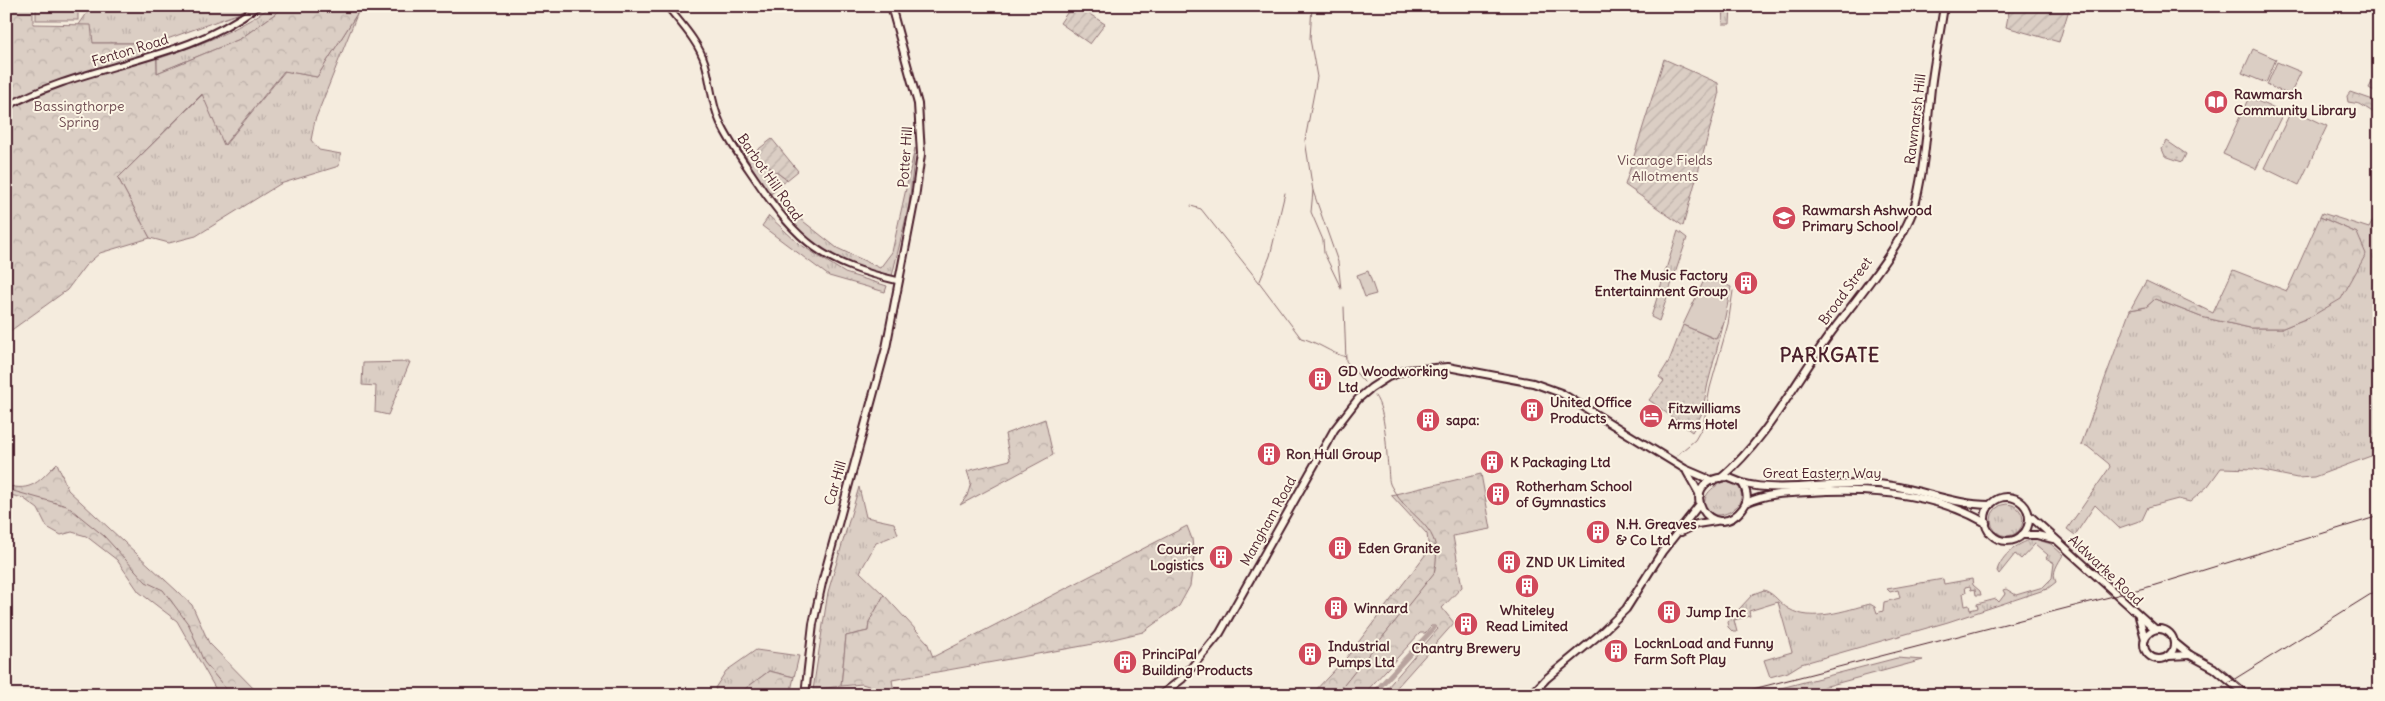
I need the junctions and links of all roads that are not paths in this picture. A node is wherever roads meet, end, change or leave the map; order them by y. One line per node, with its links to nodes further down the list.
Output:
1 (258, 6): 5 (street, Fenton Road)
2 (667, 6): 7 (street, Barbot Hill Road)
3 (891, 6): 7 (main road, Potter Hill)
4 (1944, 6): 6 (main road, Rawmarsh Hill)
5 (6, 107)
6 (1902, 233): 8 (main road, Broad Street)
7 (899, 281): 29 (main road, Car Hill)
8 (1738, 462): 10 (main road, Broad Street); 12 (main road)
9 (1685, 469): 11 (main road, Mangham Road); 13 (main road); 30 (main road, Mangham Road)
10 (1721, 478): 11 (main road); 12 (main road)
11 (1712, 481): 13 (main road)
12 (1740, 482): 14 (main road); 16 (main road, Great Eastern Way)
13 (1700, 495): 15 (main road)
14 (1746, 503): 18 (main road); 19 (main road, Great Eastern Way)
15 (1699, 505): 18 (main road); 20 (main road)
16 (1990, 505): 17 (main road); 19 (main road)
17 (2029, 515): 21 (main road); 22 (main road, Aldwarke Road)
18 (1720, 520): 20 (main road)
19 (1986, 523): 21 (main road)
20 (1677, 533): 31 (main road)
21 (2022, 535): 22 (main road, Aldwarke Road)
22 (2057, 541): 23 (main road, Aldwarke Road)
23 (2139, 617): 24 (main road, Aldwarke Road); 25 (main road, Aldwarke Road)
24 (2154, 630): 25 (main road); 26 (main road)
25 (2145, 639): 28 (main road)
26 (2174, 642): 27 (main road); 28 (main road)
27 (2190, 655): 28 (main road); 32 (main road)
28 (2168, 656)
29 (805, 695)
30 (1160, 695)
31 (1531, 695)
32 (2246, 695)

